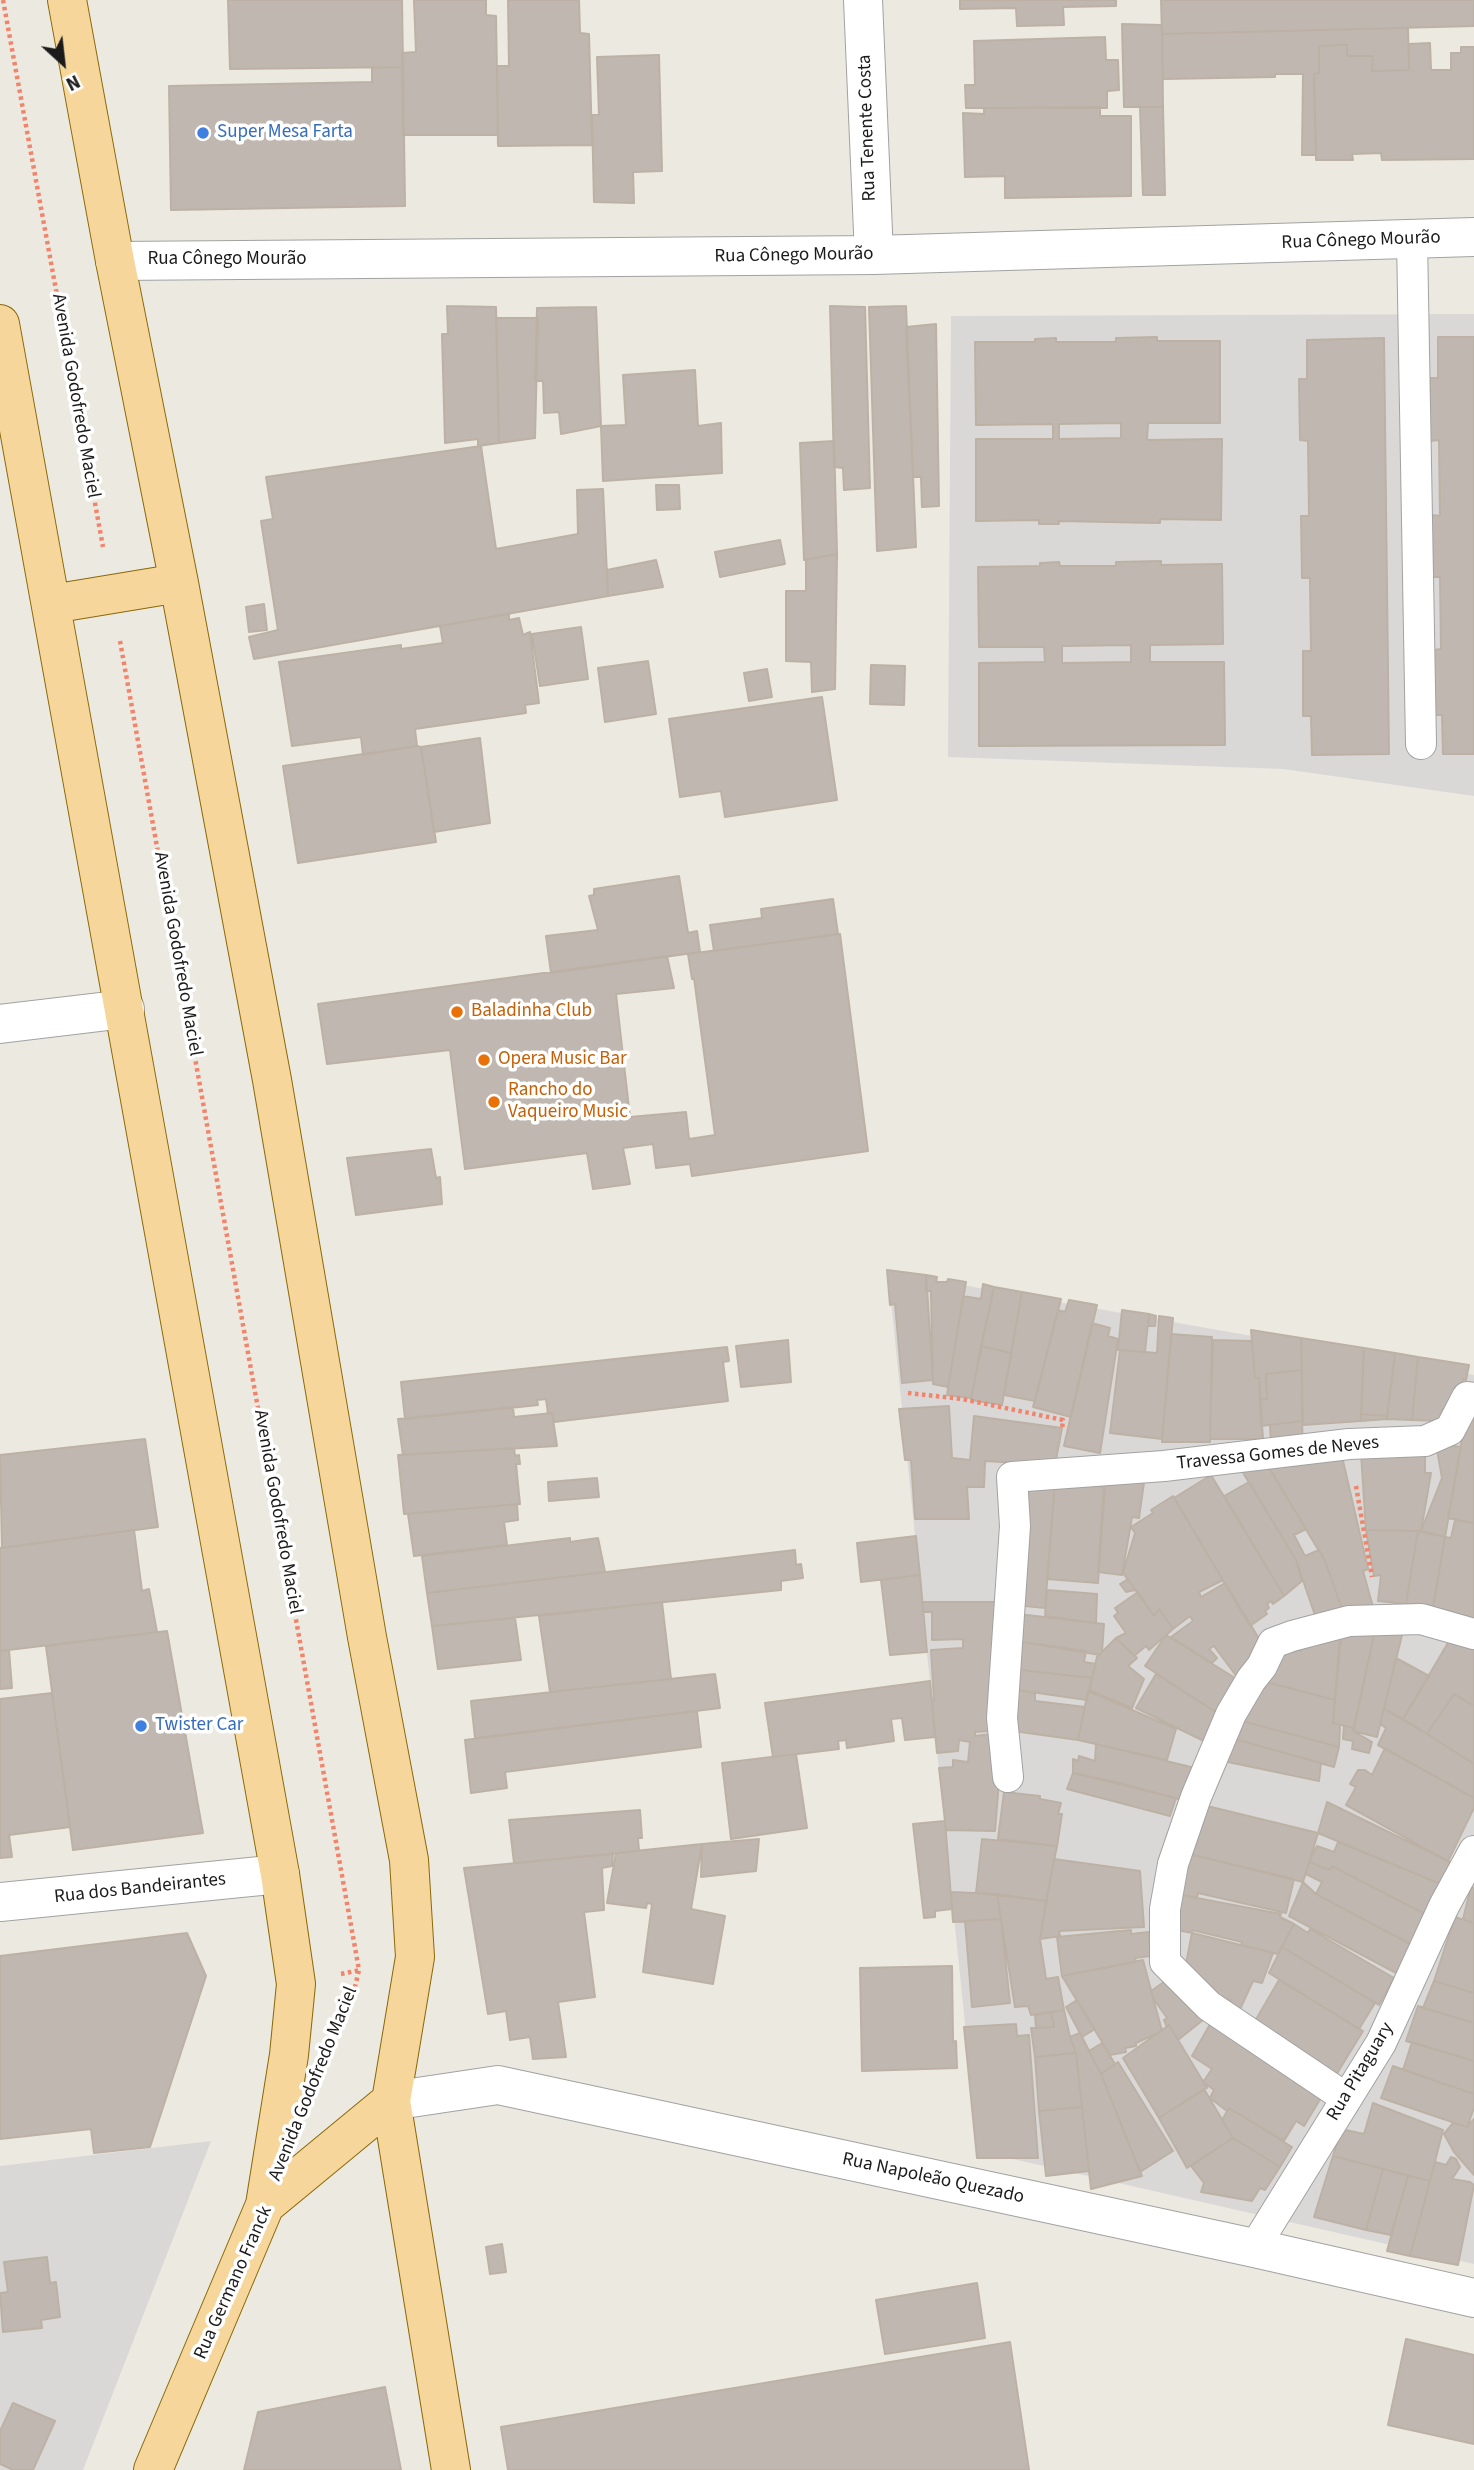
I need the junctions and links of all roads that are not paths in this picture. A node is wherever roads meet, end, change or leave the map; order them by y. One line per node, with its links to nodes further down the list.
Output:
1 (66, 0): 6 (main road)
2 (863, 0): 5 (street, Rua Tenente Costa)
3 (1474, 237): 4 (street, Rua Cônego Mourão)
4 (1412, 239): 5 (street, Rua Cônego Mourão); 10 (lane)
5 (874, 255): 6 (street, Rua Cônego Mourão)
6 (114, 261): 8 (main road)
7 (0, 324): 9 (main road, Avenida Godofredo Maciel)
8 (179, 583): 9 (main road); 20 (main road)
9 (52, 604): 11 (main road, Avenida Godofredo Maciel)
10 (1421, 744)
11 (125, 1009): 12 (street); 17 (main road, Avenida Godofredo Maciel)
12 (0, 1024)
13 (1474, 1398): 15 (lane, Travessa Gomes de Neves)
14 (1474, 1634): 19 (lane)
15 (1008, 1777)
16 (1474, 1851): 19 (lane, Rua Pitaguary)
17 (280, 1874): 18 (street, Rua dos Bandeirantes); 21 (main road, Avenida Godofredo Maciel)
18 (0, 1902)
19 (1346, 2098): 22 (lane, Rua Pitaguary)
20 (391, 2101): 21 (main road, Rua Germano Franck); 22 (street, Rua Napoleão Quezado); 25 (main road)
21 (265, 2205): 24 (main road, Rua Germano Franck)
22 (1254, 2248): 23 (street, Rua Napoleão Quezado)
23 (1474, 2298)
24 (153, 2470)
25 (451, 2470)

